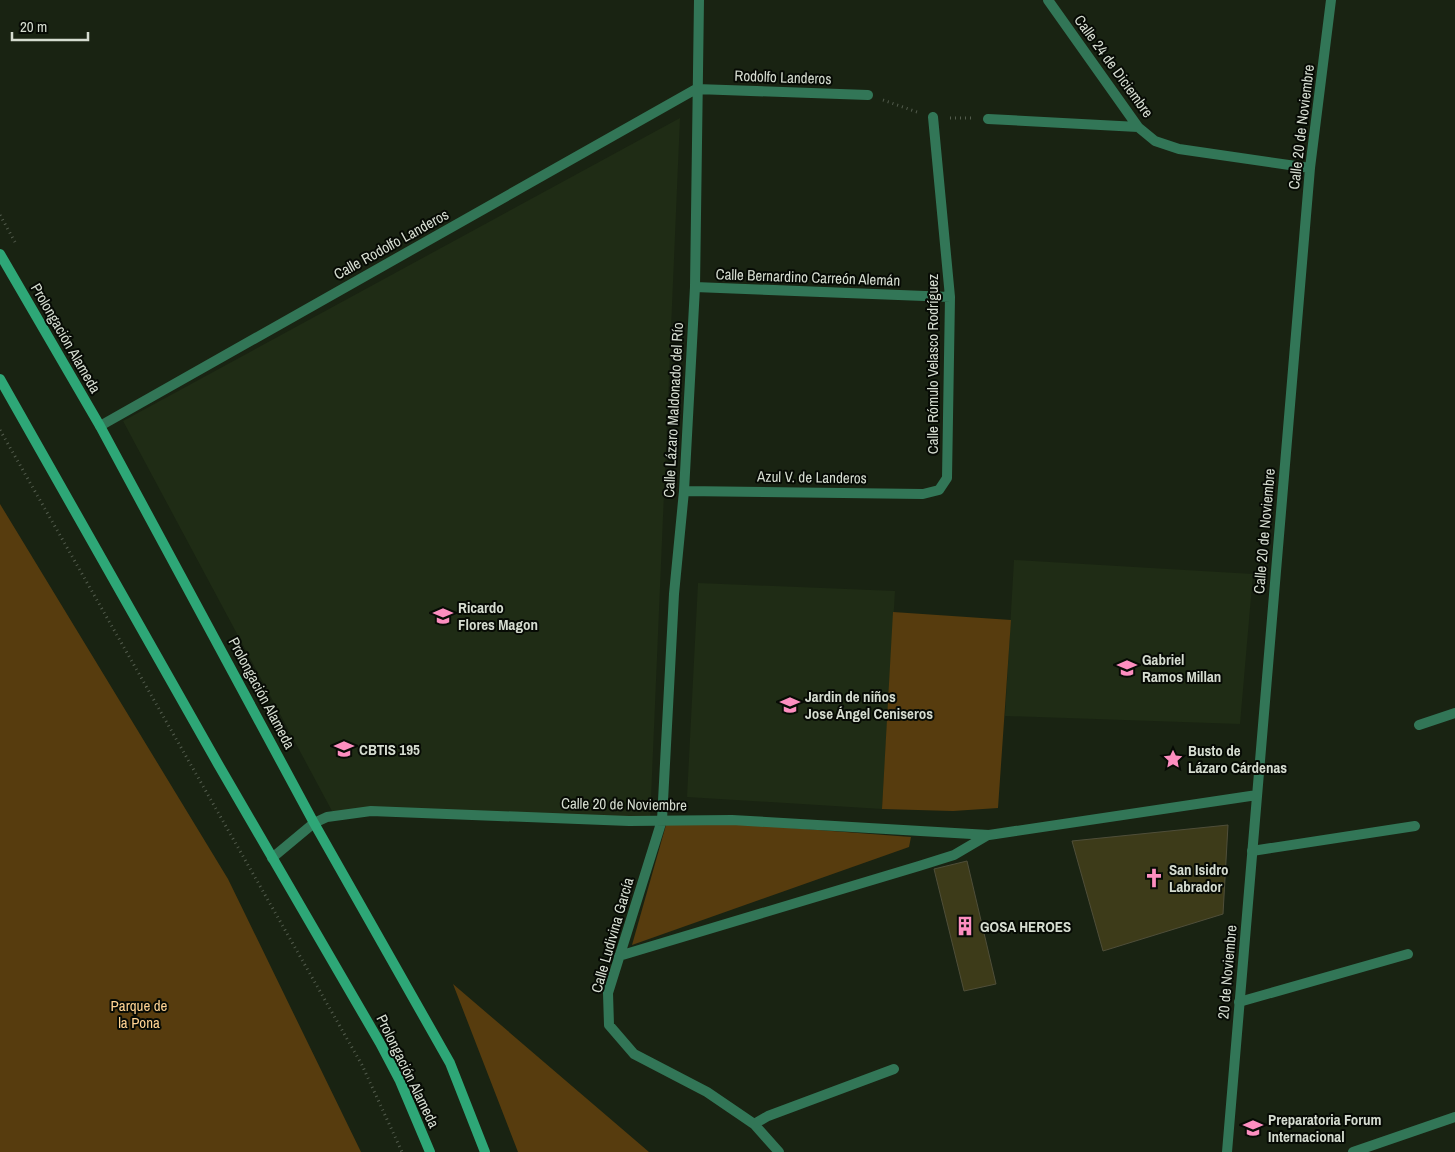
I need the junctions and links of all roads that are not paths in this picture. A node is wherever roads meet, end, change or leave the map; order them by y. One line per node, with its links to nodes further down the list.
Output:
1 (699, 0): 4 (street, Calle Lázaro Maldonado del Río)
2 (1048, 0): 8 (street, Calle 24 de Diciembre)
3 (1331, 0): 9 (street, Calle 20 de Noviembre)
4 (696, 89): 5 (street, Rodolfo Landeros); 11 (street, Calle Lázaro Maldonado del Río); 14 (street, Calle Rodolfo Landeros)
5 (868, 95)
6 (934, 117): 12 (street, Calle Rómulo Velasco Rodríguez)
7 (988, 119): 8 (street)
8 (1138, 127): 9 (street, Calle 24 de Diciembre)
9 (1310, 168): 19 (street, Calle 20 de Noviembre)
10 (0, 254): 14 (main road, Prolongación Alameda)
11 (695, 287): 12 (street, Calle Bernardino Carreón Alemán); 15 (street, Calle Lázaro Maldonado del Río)
12 (950, 297): 16 (street, Calle Rómulo Velasco Rodríguez)
13 (0, 379): 25 (main road, Prolongación Alameda)
14 (100, 426): 21 (main road, Prolongación Alameda)
15 (684, 490): 16 (street, Azul V. de Landeros); 20 (street, Calle Lázaro Maldonado del Río)
16 (939, 490)
17 (1455, 713): 18 (street)
18 (1419, 725)
19 (1257, 795): 23 (street, Calle 20 de Noviembre); 24 (street, 20 de Noviembre)
20 (662, 820): 21 (street, Calle 20 de Noviembre); 23 (street, Calle 20 de Noviembre); 27 (street, Calle Ludivina García)
21 (314, 823): 25 (street, Calle 20 de Noviembre); 33 (main road, Prolongación Alameda)
22 (1415, 826): 24 (street)
23 (989, 835): 27 (street, Calle 20 de Noviembre)
24 (1252, 851): 28 (street, 20 de Noviembre)
25 (272, 858): 32 (main road, Prolongación Alameda)
26 (1408, 954): 28 (street)
27 (619, 956): 31 (street, Calle Ludivina García)
28 (1239, 1002): 35 (street, 20 de Noviembre)
29 (894, 1069): 31 (street)
30 (1455, 1118): 36 (street)
31 (754, 1124): 34 (street, Calle Ludivina García)
32 (430, 1152)
33 (485, 1152)
34 (779, 1152)
35 (1227, 1152)
36 (1353, 1152)

